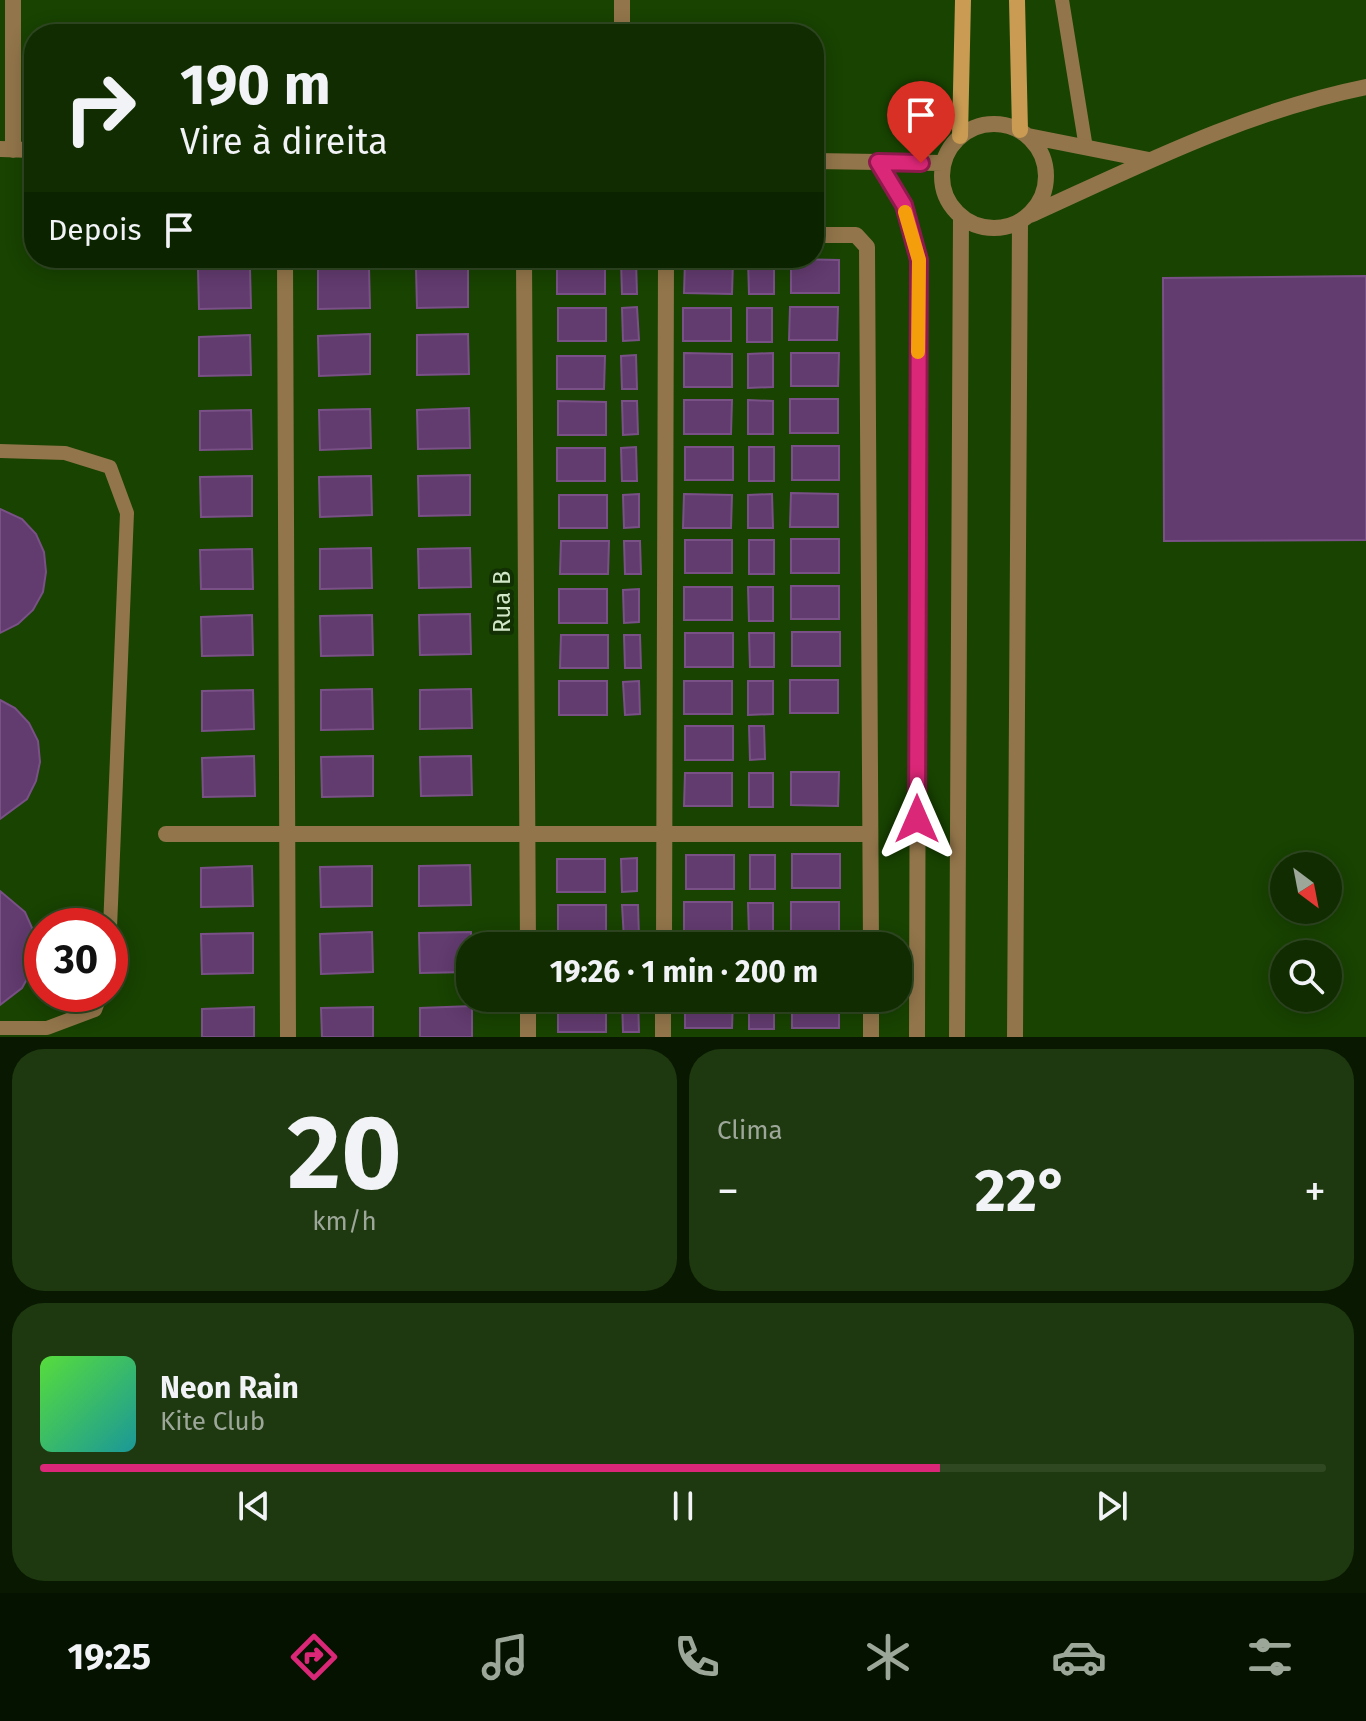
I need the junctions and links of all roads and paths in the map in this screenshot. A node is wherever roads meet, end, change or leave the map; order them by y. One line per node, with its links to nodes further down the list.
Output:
1 (13, 0): 11 (street)
2 (622, 0): 6 (street)
3 (963, 0): 9 (main road)
4 (1017, 0): 8 (main road)
5 (1062, 0): 10 (lane)
6 (622, 24)
7 (1366, 87): 12 (street)
8 (1024, 133): 9 (street); 10 (street); 17 (street)
9 (960, 136): 15 (street)
10 (1086, 148): 12 (street)
11 (6, 150)
12 (1149, 160): 17 (street)
13 (824, 161): 14 (street)
14 (878, 162): 15 (street); 41 (street)
15 (943, 163): 16 (street)
16 (961, 217): 17 (street); 42 (street)
17 (1025, 218): 43 (street)
18 (824, 235): 27 (street)
19 (285, 268): 24 (street)
20 (524, 268): 25 (street, Rua B)
21 (666, 268): 26 (street)
22 (0, 451): 28 (lane)
23 (166, 834): 24 (street)
24 (287, 834): 25 (street); 37 (street)
25 (527, 834): 26 (street); 29 (street, Rua B)
26 (664, 834): 27 (street); 30 (street)
27 (870, 834): 31 (street)
28 (111, 908)
29 (528, 932)
30 (664, 932)
31 (871, 932)
32 (90, 1012): 36 (lane)
33 (528, 1012): 38 (street)
34 (663, 1012): 39 (street)
35 (871, 1012): 40 (street)
36 (0, 1028)
37 (288, 1037)
38 (528, 1037)
39 (663, 1037)
40 (871, 1037)
41 (917, 1037)
42 (957, 1037)
43 (1015, 1037)

